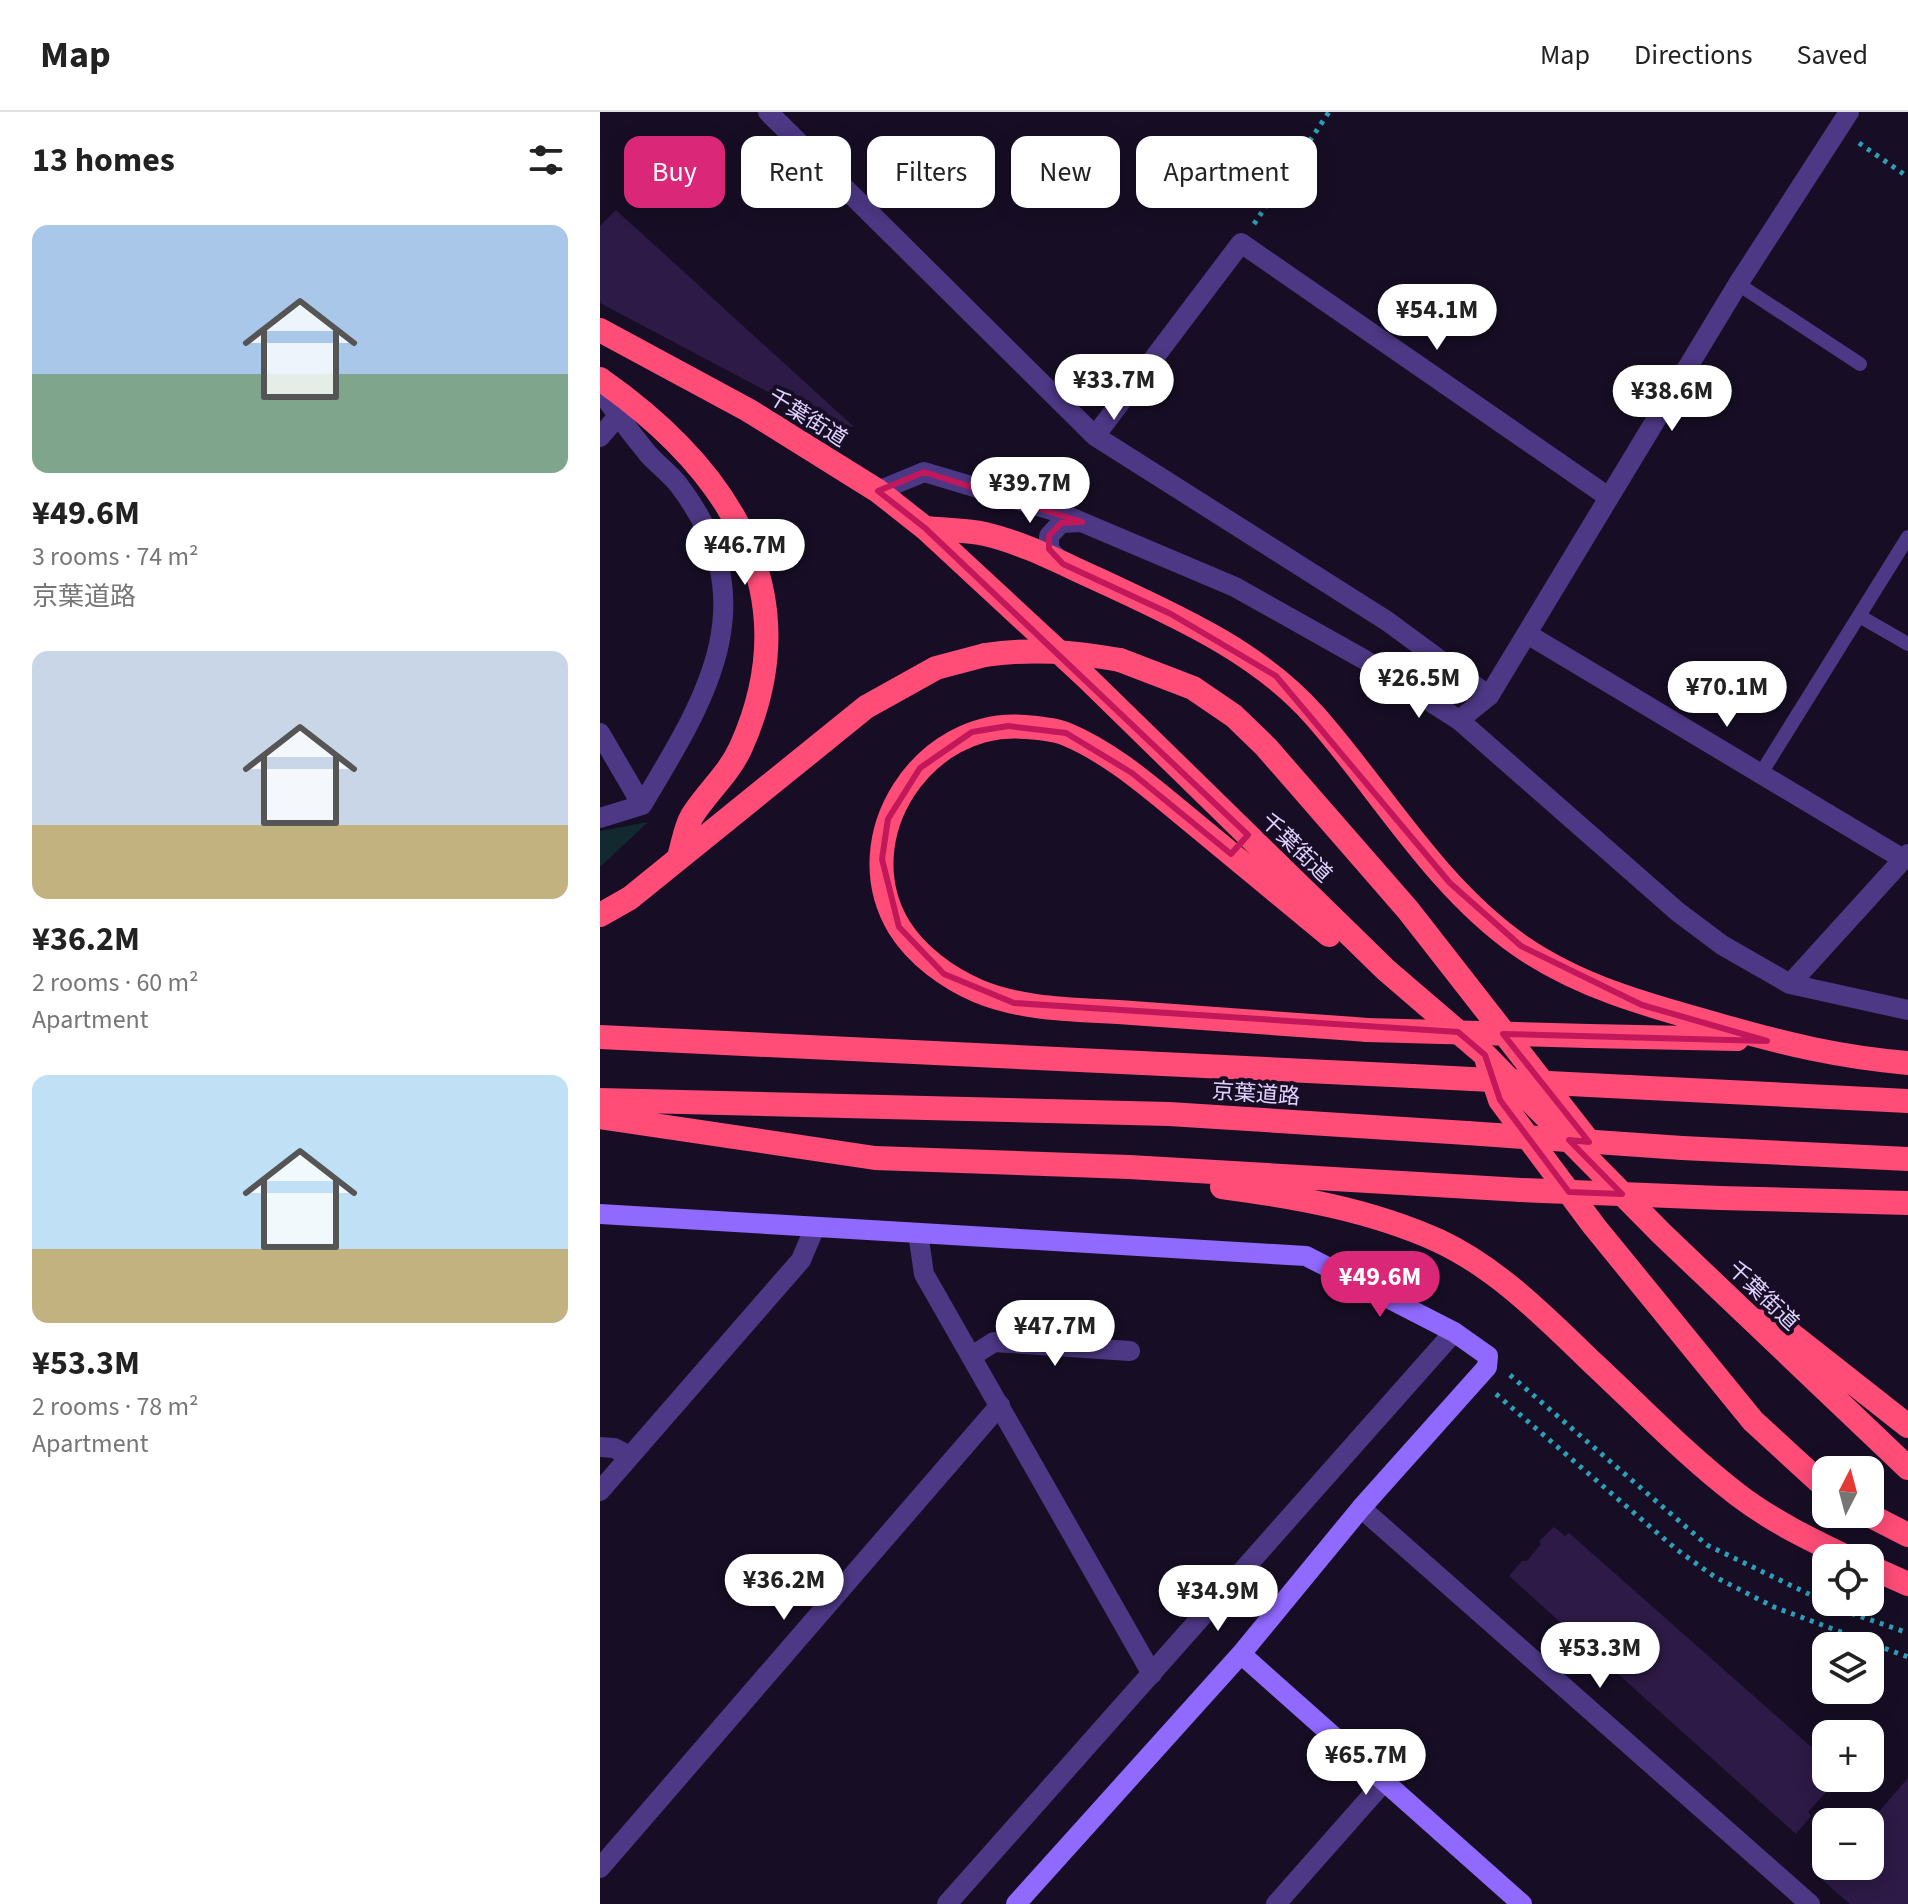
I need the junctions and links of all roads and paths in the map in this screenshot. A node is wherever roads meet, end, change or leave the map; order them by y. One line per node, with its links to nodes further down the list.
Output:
1 (768, 112): 12 (street)
2 (1329, 112): 5 (path)
3 (1844, 120): 4 (path); 6 (street)
4 (1908, 177)
5 (1241, 243): 12 (street); 15 (street)
6 (1738, 284): 8 (lane); 15 (street)
7 (600, 330): 14 (highway, 千葉街道)
8 (1860, 364)
9 (600, 379): 29 (highway)
10 (600, 390): 11 (street)
11 (618, 416): 13 (street); 27 (street)
12 (1095, 436): 23 (street)
13 (600, 437)
14 (878, 491): 16 (street); 17 (highway, 千葉街道)
15 (1607, 496): 21 (street)
16 (1082, 522): 19 (street); 24 (street)
17 (925, 528): 19 (highway); 32 (highway, 千葉街道)
18 (1908, 537): 20 (lane)
19 (1063, 564): 36 (highway)
20 (1861, 617): 22 (lane); 26 (lane)
21 (1529, 635): 23 (street); 26 (street)
22 (1908, 644)
23 (1489, 696): 24 (street)
24 (1459, 720): 33 (street)
25 (600, 733): 27 (street)
26 (1760, 775): 30 (street)
27 (642, 805): 28 (street)
28 (600, 818)
29 (679, 857): 31 (highway); 48 (highway, bridge)
30 (1906, 857): 33 (street)
31 (600, 915)
32 (1386, 970): 36 (highway, bridge); 37 (highway, 千葉街道)
33 (1790, 984): 34 (street)
34 (1908, 1010)
35 (600, 1037): 40 (highway, 京葉道路, bridge)
36 (1767, 1041): 38 (highway)
37 (1485, 1055): 48 (highway, 千葉街道); 59 (highway)
38 (1908, 1063)
39 (600, 1100): 42 (highway, 京葉道路, bridge)
40 (1908, 1101)
41 (600, 1117): 43 (highway)
42 (1908, 1159)
43 (1129, 1167): 44 (highway, bridge); 64 (highway)
44 (1908, 1203)
45 (600, 1214): 46 (street)
46 (815, 1227): 47 (street); 57 (street)
47 (918, 1233): 49 (street); 51 (street)
48 (1662, 1234): 55 (highway); 58 (highway, 千葉街道)
49 (1454, 1332): 52 (street); 70 (street)
50 (1130, 1351): 51 (street)
51 (972, 1356): 54 (street)
52 (1488, 1356): 53 (path); 61 (street)
53 (1511, 1375): 67 (path); 69 (path)
54 (1000, 1405): 70 (street); 72 (street)
55 (1908, 1426)
56 (600, 1447): 57 (street)
57 (630, 1456): 60 (street)
58 (1908, 1468)
59 (1812, 1475)
60 (600, 1491)
61 (1361, 1508): 68 (street); 73 (street)
62 (1884, 1523): 63 (highway)
63 (1908, 1535)
64 (1820, 1544)
65 (1884, 1573): 66 (highway)
66 (1908, 1584)
67 (1908, 1633)
68 (1241, 1654): 71 (street); 75 (street)
69 (1908, 1657)
70 (1152, 1674): 74 (street)
71 (1383, 1783): 76 (street); 77 (street)
72 (600, 1868)
73 (1787, 1897): 78 (street)
74 (947, 1904)
75 (1016, 1904)
76 (1276, 1904)
77 (1522, 1904)
78 (1810, 1904)

